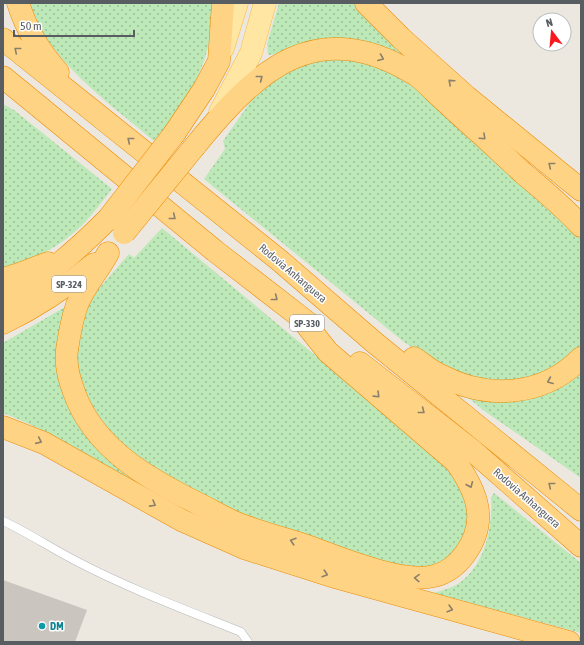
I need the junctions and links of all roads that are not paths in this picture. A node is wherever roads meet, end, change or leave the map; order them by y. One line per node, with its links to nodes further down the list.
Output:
1 (18, 3): 10 (highway)
2 (223, 3): 7 (highway)
3 (237, 3): 7 (main road)
4 (265, 3): 11 (main road)
5 (366, 3): 13 (highway, one-way to 5)
6 (3, 39): 10 (highway, Rodovia Anhanguera / SP-330, one-way to 6)
7 (220, 59): 15 (highway, SP-324, bridge)
8 (3, 77): 12 (highway, Rodovia Anhanguera / SP-330)
9 (3, 94): 12 (highway)
10 (100, 117): 17 (highway, Rodovia Anhanguera / SP-330, one-way to 10)
11 (212, 125): 14 (highway, one-way to 14); 16 (highway, SP-324, bridge)
12 (91, 149): 20 (highway, Rodovia Anhanguera / SP-330, one-way to 20)
13 (581, 190)
14 (581, 226)
15 (76, 250): 18 (highway); 19 (highway, SP-324)
16 (108, 253): 20 (highway, one-way to 16); 21 (highway, SP-324)
17 (279, 260): 22 (highway, one-way to 17); 24 (highway, Rodovia Anhanguera / SP-330, one-way to 17)
18 (3, 279)
19 (3, 301)
20 (301, 318): 26 (highway, Rodovia Anhanguera / SP-330, one-way to 26)
21 (3, 323)
22 (581, 358)
23 (3, 427): 28 (highway, one-way to 28)
24 (581, 510)
25 (3, 520): 27 (lane)
26 (581, 546)
27 (248, 642)
28 (569, 642)

